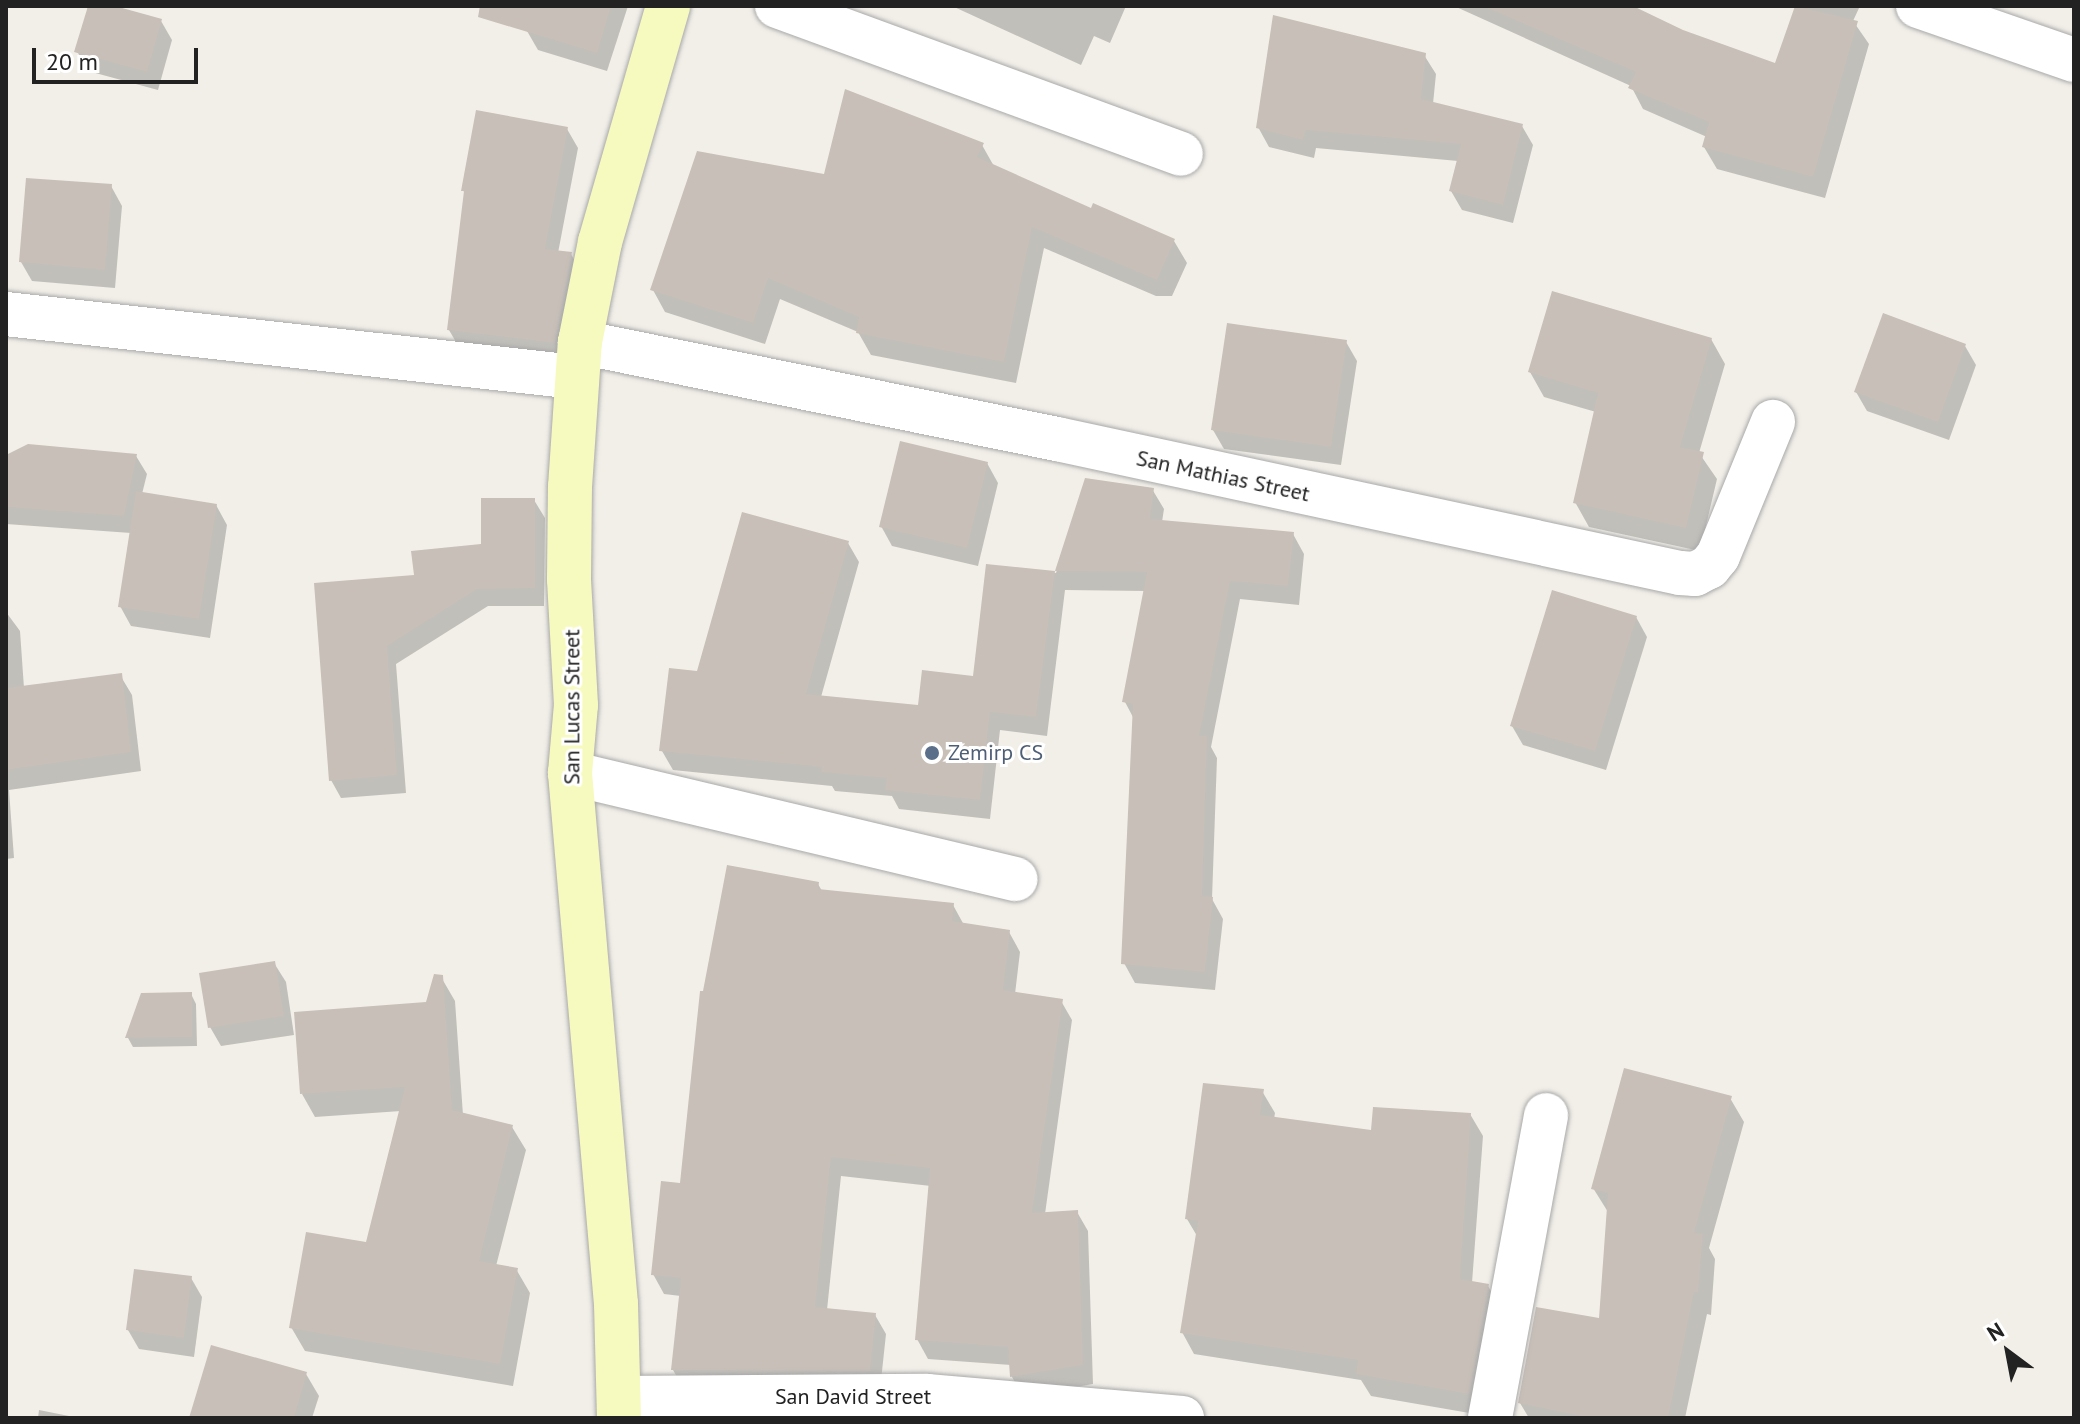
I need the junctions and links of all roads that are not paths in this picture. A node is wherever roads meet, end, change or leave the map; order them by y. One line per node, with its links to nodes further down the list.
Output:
1 (668, 6): 7 (street, San Lucas Street)
2 (777, 6): 5 (street)
3 (1918, 6): 4 (street)
4 (2074, 60)
5 (1181, 154)
6 (6, 314): 7 (street, San Mathias Street)
7 (578, 360): 8 (street, San Mathias Street); 9 (street, San Lucas Street)
8 (1773, 422)
9 (570, 773): 10 (street); 12 (street, San Lucas Street)
10 (1016, 879)
11 (1546, 1115): 14 (street)
12 (619, 1408): 13 (street, San David Street)
13 (1182, 1418)
14 (1490, 1418)

